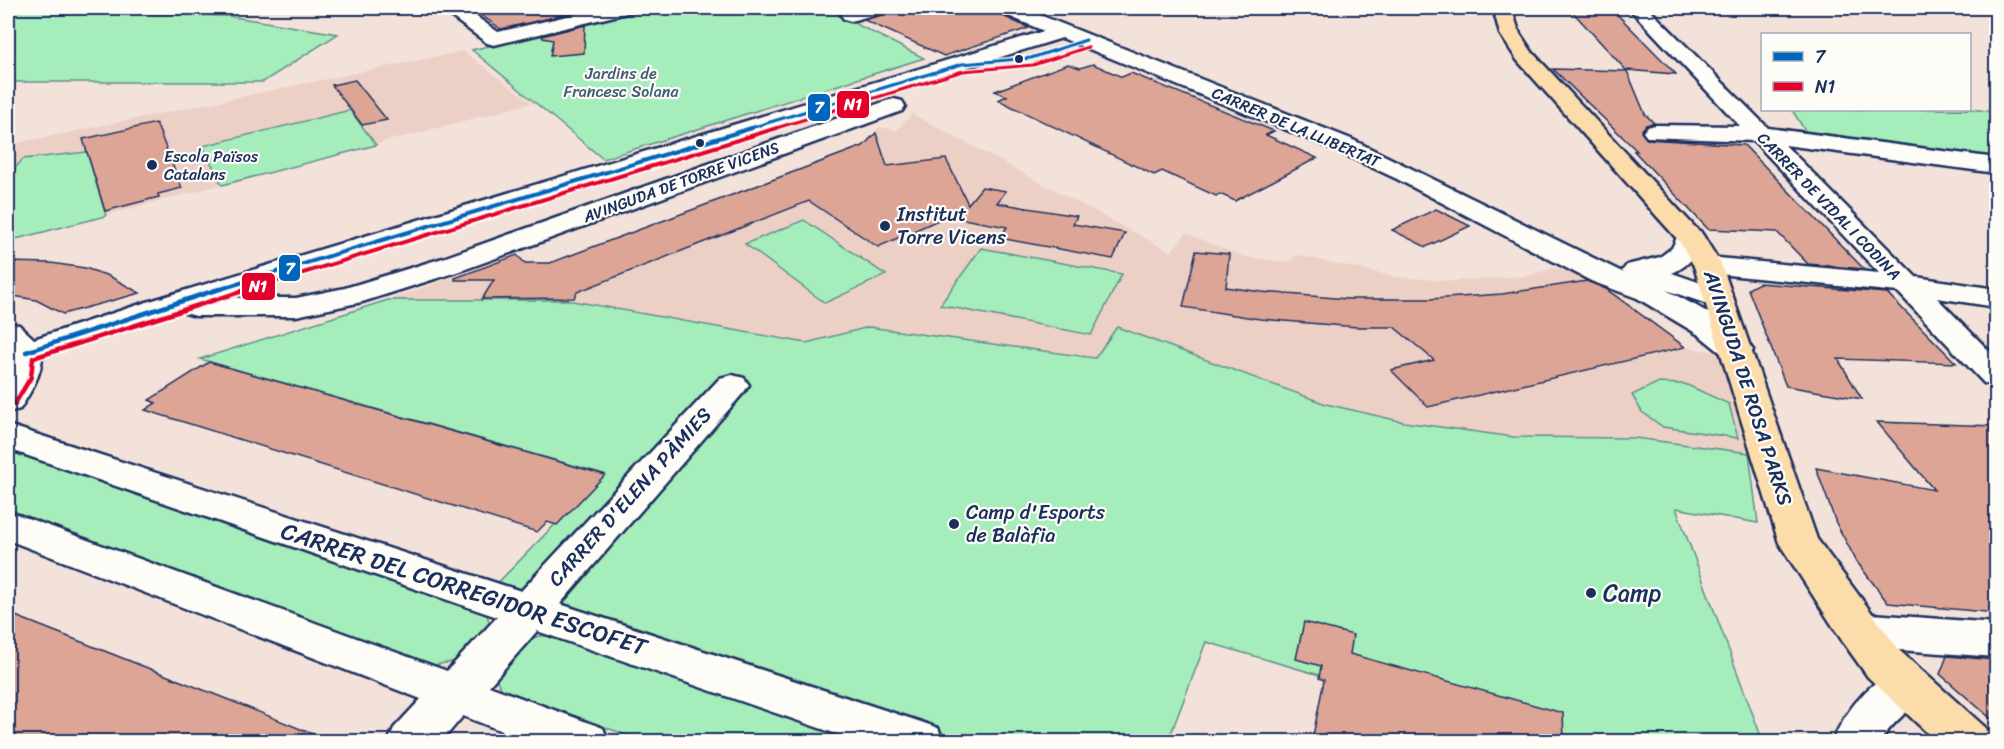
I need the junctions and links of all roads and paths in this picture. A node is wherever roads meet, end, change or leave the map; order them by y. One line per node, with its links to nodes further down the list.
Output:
1 (475, 8): 11 (street)
2 (624, 8): 11 (street)
3 (877, 8): 9 (street)
4 (1006, 8): 10 (street, CARRER DE LA LLIBERTAT)
5 (1502, 8): 18 (main road, AVINGUDA DE ROSA PARKS)
6 (1638, 8): 16 (street, CARRER DE VIDAL I CODINA)
7 (1057, 10): 10 (street)
8 (533, 13): 11 (street)
9 (851, 15)
10 (1033, 18): 12 (street, CARRER DE LA LLIBERTAT)
11 (551, 25)
12 (1075, 36): 13 (street, AVINGUDA DE TORRE VICENS); 14 (street, AVINGUDA DE TORRE VICENS); 20 (street, CARRER DE LA LLIBERTAT)
13 (1031, 58): 14 (street, AVINGUDA DE TORRE VICENS); 24 (street, AVINGUDA DE TORRE VICENS)
14 (962, 64): 24 (street, AVINGUDA DE TORRE VICENS)
15 (1654, 132): 16 (street)
16 (1758, 134): 17 (street); 21 (street, CARRER DE VIDAL I CODINA)
17 (1996, 165)
18 (1690, 237): 19 (main road, AVINGUDA DE ROSA PARKS); 20 (street, CARRER DE LA LLIBERTAT)
19 (1708, 266): 21 (street); 23 (main road, AVINGUDA DE ROSA PARKS)
20 (1639, 282): 23 (street, CARRER DE LA LLIBERTAT); 26 (street, CARRER DE LA LLIBERTAT)
21 (1904, 284): 22 (street); 27 (street, CARRER DE VIDAL I CODINA)
22 (1996, 298)
23 (1719, 299): 26 (main road, AVINGUDA DE ROSA PARKS)
24 (161, 307): 25 (street, AVINGUDA DE TORRE VICENS)
25 (17, 342): 29 (street)
26 (1737, 350): 33 (main road, AVINGUDA DE ROSA PARKS)
27 (1996, 376)
28 (732, 385): 32 (street, CARRER D'ELENA PÀMIES)
29 (8, 401)
30 (8, 437): 32 (street, CARRER DEL CORREGIDOR ESCOFET)
31 (8, 525): 36 (street)
32 (528, 610): 36 (street, CARRER D'ELENA PÀMIES); 39 (street, CARRER DEL CORREGIDOR ESCOFET)
33 (1858, 630): 34 (street); 35 (main road, AVINGUDA DE ROSA PARKS)
34 (1996, 640)
35 (1906, 685): 40 (street); 41 (main road, AVINGUDA DE ROSA PARKS)
36 (454, 694): 37 (street, CARRER D'ELENA PÀMIES); 38 (street)
37 (411, 741)
38 (586, 741)
39 (921, 741)
40 (1855, 741)
41 (1969, 741)

